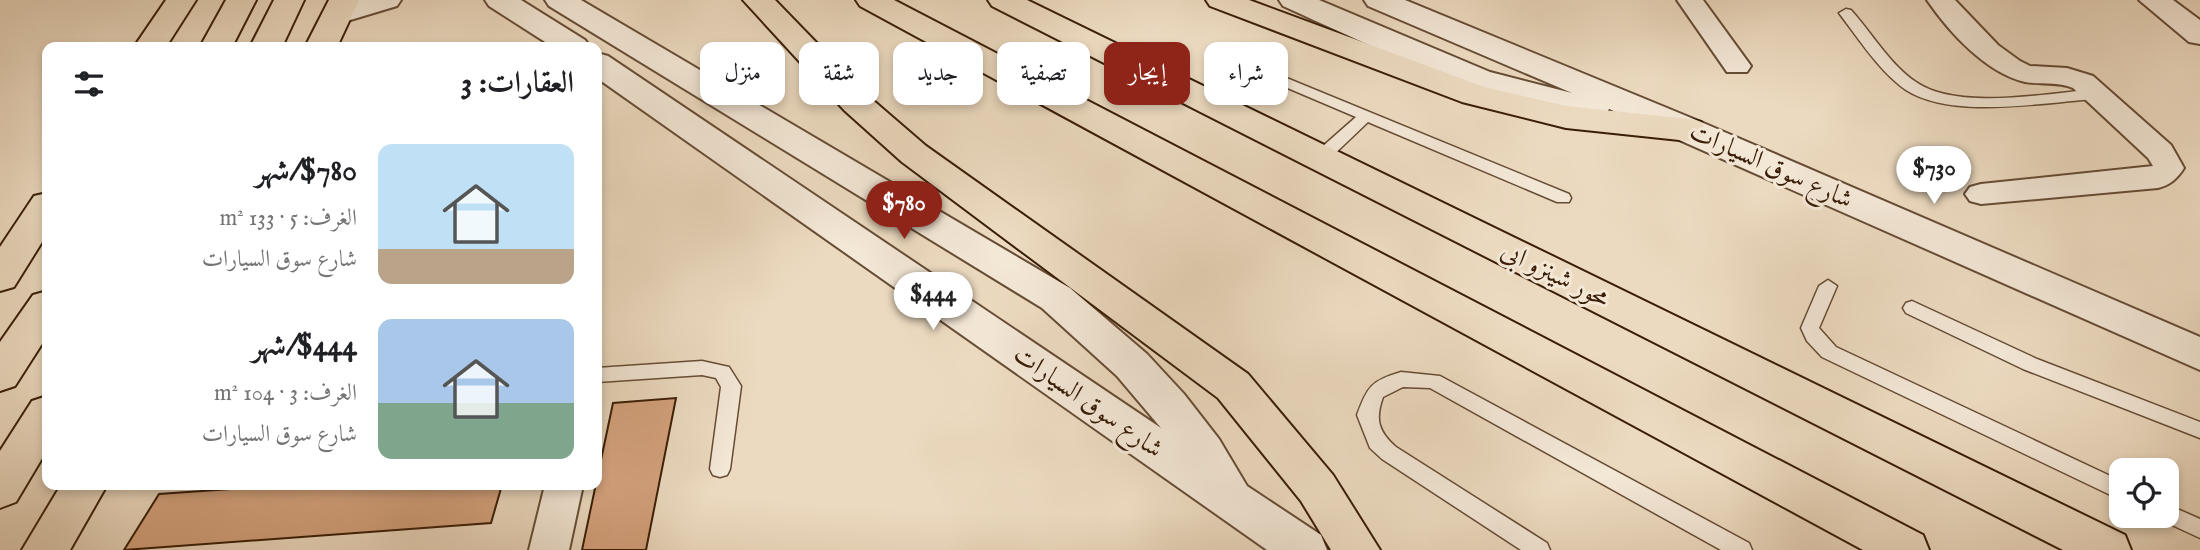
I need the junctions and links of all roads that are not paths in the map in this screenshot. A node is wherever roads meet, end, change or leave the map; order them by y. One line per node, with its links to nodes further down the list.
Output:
1 (181, 0): 20 (main road)
2 (241, 0): 21 (main road)
3 (289, 0): 19 (main road)
4 (386, 0): 16 (street)
5 (500, 0): 23 (street)
6 (560, 0): 49 (street)
7 (758, 0): 55 (main road)
8 (871, 0): 58 (main road)
9 (1003, 0): 31 (main road, محور شينزو ابى)
10 (1221, 0): 30 (main road)
11 (1294, 0): 28 (street)
12 (1379, 0): 28 (street, شارع سوق السيارات)
13 (1690, 0): 25 (street)
14 (1940, 0): 27 (street)
15 (2154, 0): 18 (street)
16 (341, 7): 22 (main road)
17 (1846, 13): 27 (lane)
18 (2200, 35)
19 (270, 41)
20 (153, 42)
21 (220, 42)
22 (324, 42)
23 (566, 42)
24 (602, 66): 49 (street, شارع سوق السيارات)
25 (1737, 66)
26 (1288, 82): 29 (lane)
27 (2097, 94): 32 (street)
28 (1645, 111): 30 (street, شارع سوق السيارات)
29 (1366, 116): 31 (lane); 33 (lane)
30 (1689, 130): 39 (street, شارع سوق السيارات)
31 (1320, 158): 59 (main road, محور شينزو ابى)
32 (1981, 194)
33 (1563, 198)
34 (42, 213): 35 (main road)
35 (0, 277)
36 (1828, 286): 45 (lane)
37 (1912, 309): 43 (lane)
38 (42, 312): 40 (main road)
39 (2200, 354)
40 (0, 375)
41 (602, 375): 44 (lane)
42 (42, 421): 46 (main road)
43 (2200, 430)
44 (720, 469)
45 (2109, 485)
46 (0, 489)
47 (82, 490): 52 (main road)
48 (563, 490): 53 (street)
49 (1234, 503): 54 (street, شارع سوق السيارات)
50 (2179, 519): 51 (lane)
51 (2200, 529)
52 (45, 550)
53 (549, 550)
54 (1304, 550)
55 (1357, 550)
56 (1539, 550): 57 (lane)
57 (1741, 550)
58 (1906, 550)
59 (2108, 550)

